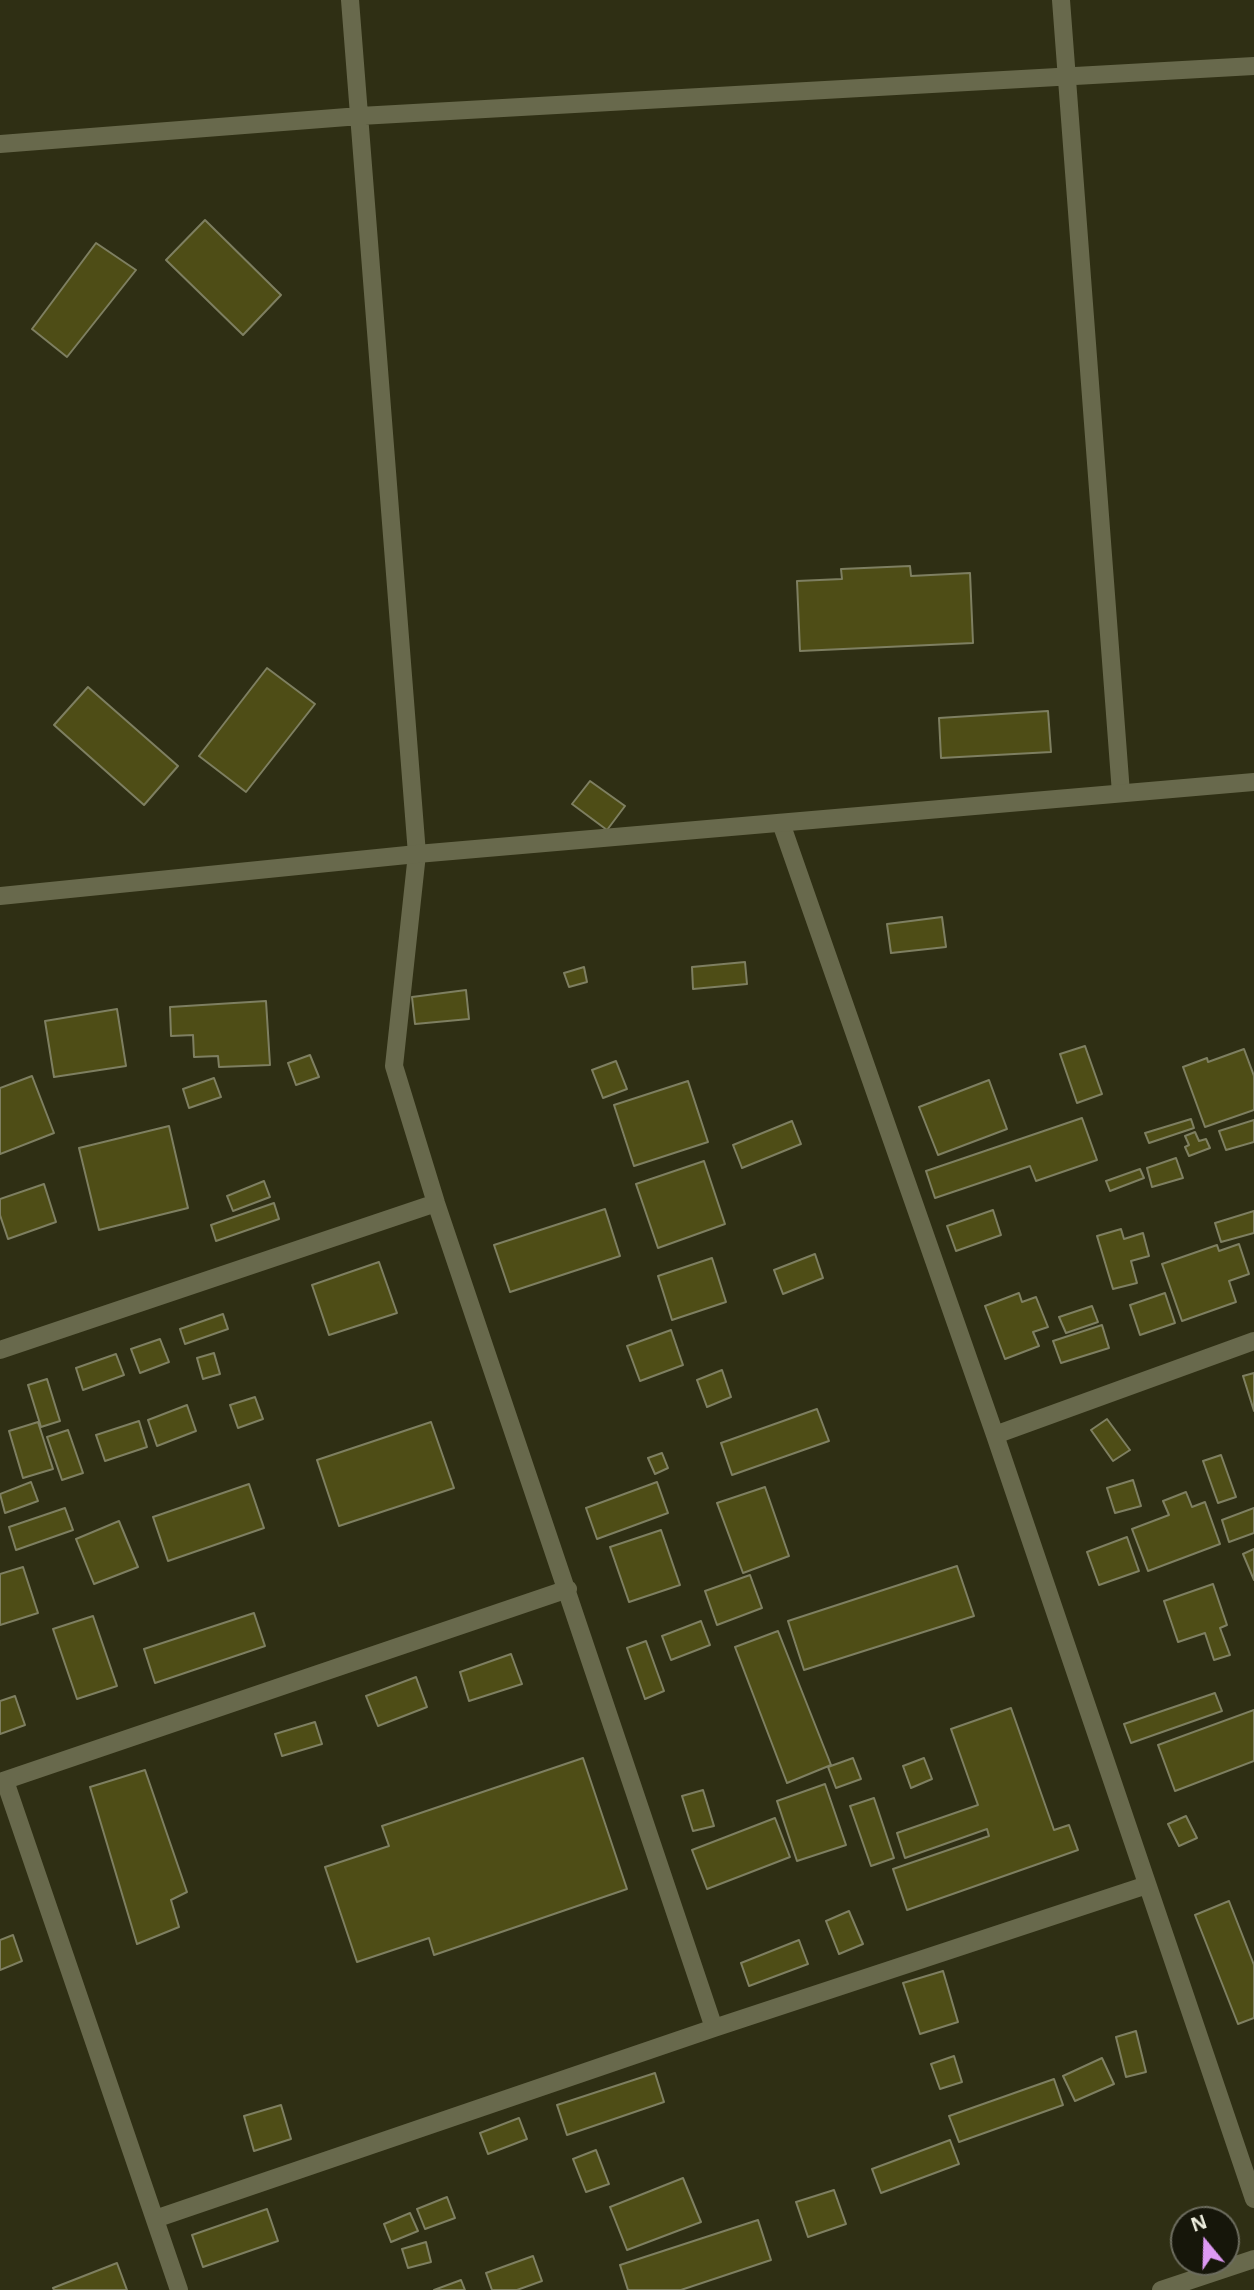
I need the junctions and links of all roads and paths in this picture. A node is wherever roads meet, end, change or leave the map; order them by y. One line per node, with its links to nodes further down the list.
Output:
1 (350, 0): 5 (street)
2 (1061, 0): 4 (street)
3 (1254, 66): 4 (street)
4 (1068, 76): 5 (street); 8 (street)
5 (360, 116): 6 (street); 10 (street)
6 (0, 144)
7 (1254, 782): 8 (street)
8 (1121, 793): 9 (street)
9 (781, 823): 10 (street); 15 (street)
10 (416, 854): 11 (street); 12 (street)
11 (0, 897)
12 (436, 1203): 14 (street); 16 (street)
13 (1254, 1341): 15 (street)
14 (0, 1350)
15 (995, 1435): 18 (street)
16 (568, 1589): 17 (street); 19 (street)
17 (2, 1781): 21 (street)
18 (1147, 1885): 19 (street); 20 (street)
19 (714, 2028): 21 (street)
20 (1254, 2199)
21 (155, 2219): 23 (street)
22 (1254, 2259): 24 (street)
23 (178, 2290)
24 (1161, 2290)

